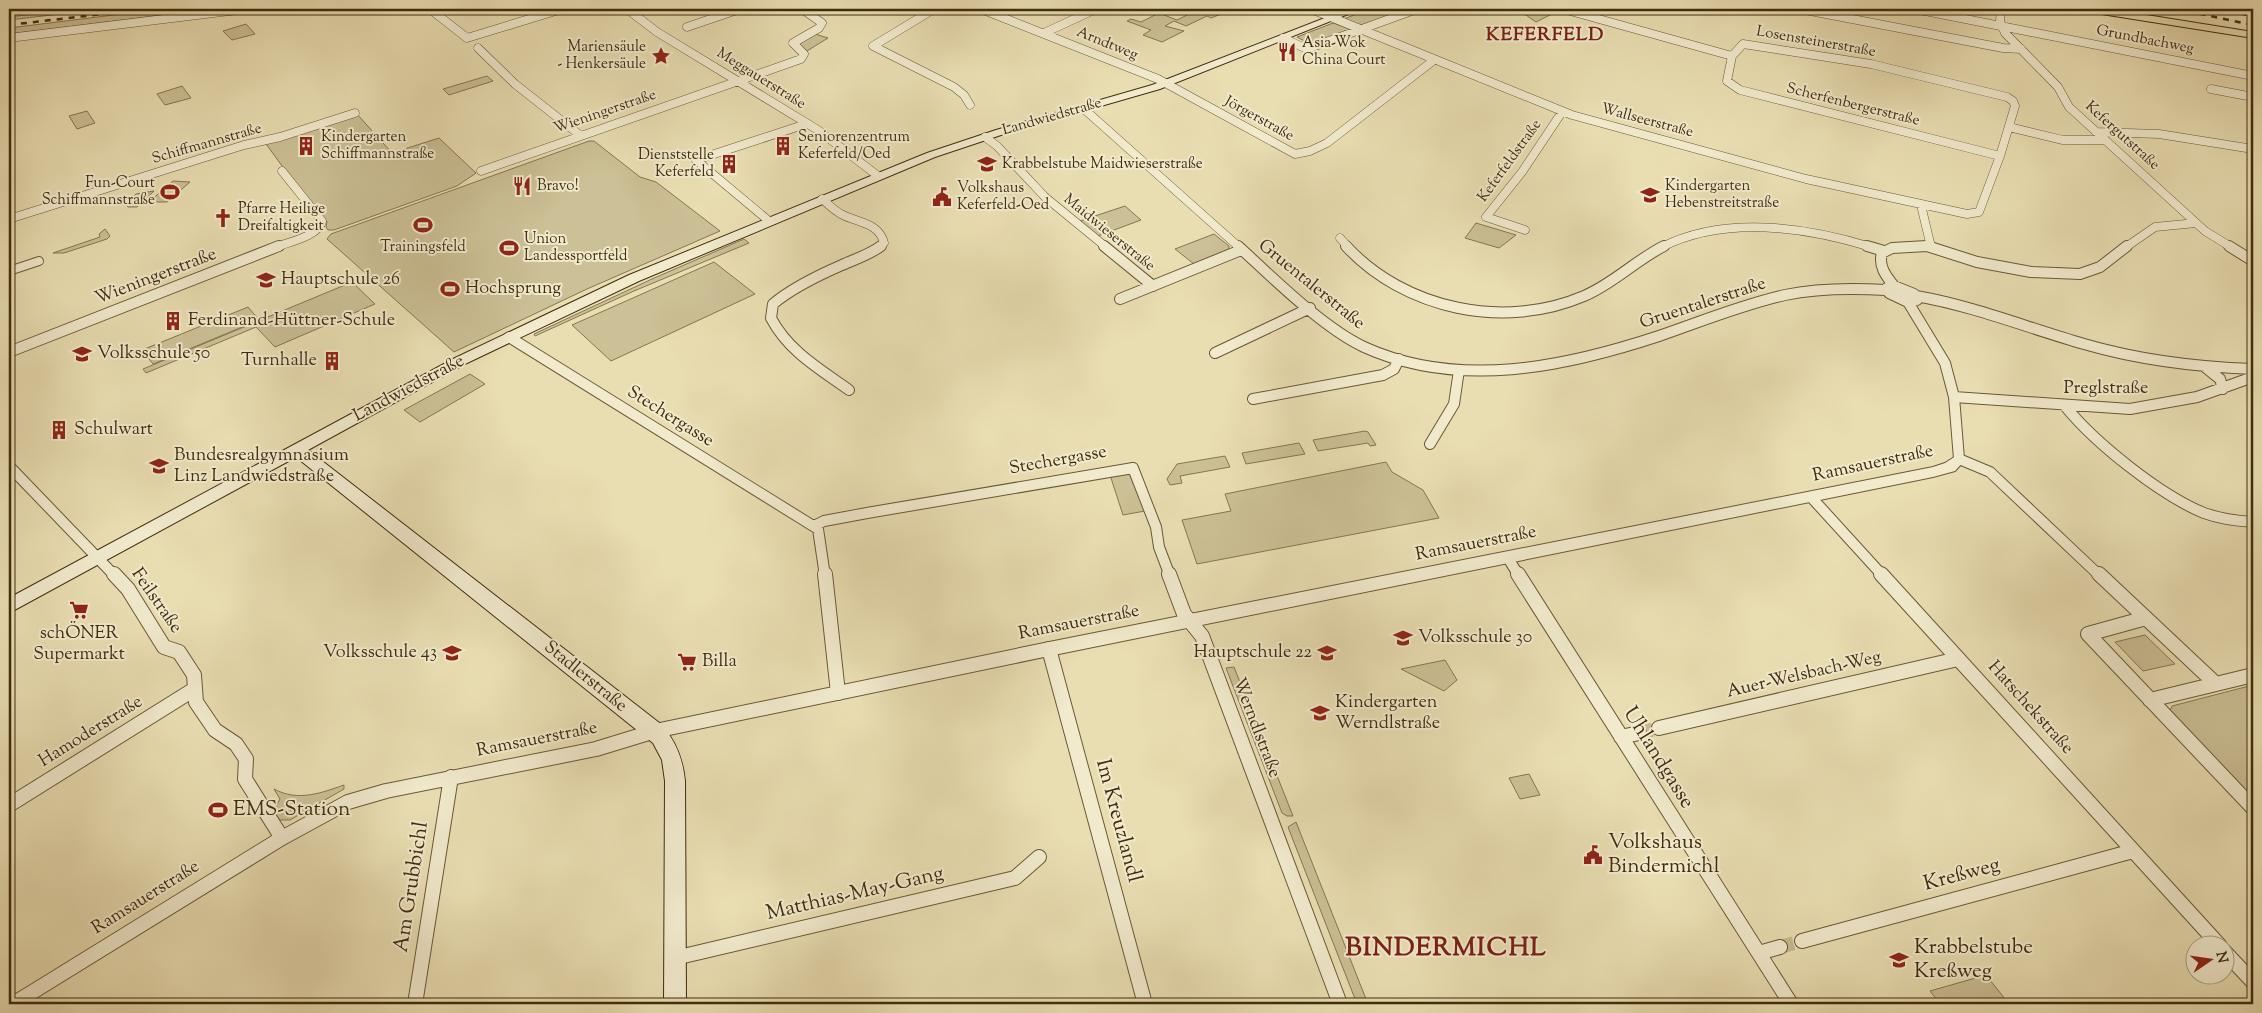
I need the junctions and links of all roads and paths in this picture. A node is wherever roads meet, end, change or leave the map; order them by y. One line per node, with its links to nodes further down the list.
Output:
1 (246, 9): 24 (street)
2 (430, 9): 3 (street)
3 (562, 9)
4 (628, 9): 31 (street, Meggauerstraße)
5 (740, 9): 20 (street)
6 (802, 9): 31 (street, Wieningerstraße)
7 (934, 9): 35 (street)
8 (981, 9): 22 (street, Arndtweg)
9 (1096, 9): 22 (street)
10 (1311, 9): 18 (street, Wallseerstraße)
11 (1356, 9): 18 (main road, Landwiedstraße)
12 (1417, 9): 21 (street)
13 (1563, 9): 28 (street)
14 (1800, 9): 27 (street)
15 (1915, 9): 19 (street, Grundbachweg)
16 (2001, 9): 19 (street)
17 (2088, 9): 23 (main road)
18 (1332, 18): 21 (street, Wallseerstraße); 25 (main road, Landwiedstraße)
19 (2002, 26): 27 (street, Kefergutstraße); 30 (street, Grundbachweg)
20 (687, 27)
21 (1357, 29): 25 (street); 29 (street, Wallseerstraße)
22 (1044, 34): 32 (street, Arndtweg)
23 (2253, 35)
24 (9, 38)
25 (1283, 38): 32 (main road, Landwiedstraße)
26 (478, 48): 42 (street)
27 (2020, 49): 41 (street, Kefergutstraße)
28 (1732, 56): 40 (street, Losensteinerstraße); 46 (street, Scherfenbergerstraße)
29 (1434, 60): 32 (street, Jörgerstraße); 37 (street, Wallseerstraße)
30 (2253, 76)
31 (738, 80): 39 (street, Meggauerstraße); 42 (street, Wieningerstraße)
32 (1167, 83): 36 (main road, Landwiedstraße)
33 (2211, 89): 34 (street)
34 (2253, 97)
35 (970, 105)
36 (1084, 108): 43 (main road, Landwiedstraße); 59 (street, Gruentalerstraße)
37 (1562, 112): 51 (street, Wallseerstraße); 56 (street, Keferfeldstraße)
38 (355, 113): 53 (street, Schiffmannstraße)
39 (806, 124): 49 (street, Meggauerstraße); 54 (street)
40 (2009, 127): 44 (street); 46 (street, Losensteinerstraße)
41 (2096, 132): 44 (street, Kefergutstraße); 45 (street)
42 (581, 136): 48 (street, Wieningerstraße)
43 (985, 137): 49 (main road, Landwiedstraße); 65 (street, Maidwieserstraße)
44 (2106, 140): 55 (street, Kefergutstraße)
45 (2252, 150)
46 (2000, 156): 52 (street, Losensteinerstraße)
47 (282, 171): 71 (street, Wieningerstraße)
48 (481, 171)
49 (878, 176): 50 (main road, Landwiedstraße)
50 (822, 199): 54 (main road, Landwiedstraße); 79 (street)
51 (1921, 205): 52 (street, Wallseerstraße); 58 (street)
52 (1967, 214)
53 (9, 219)
54 (769, 221): 70 (main road, Landwiedstraße)
55 (2196, 223): 58 (street); 62 (street, Kefergutstraße)
56 (1525, 230)
57 (1340, 238): 60 (street)
58 (1931, 247): 60 (street)
59 (1241, 250): 65 (street, Maidwieserstraße); 69 (street, Gruentalerstraße)
60 (1884, 251): 66 (street)
61 (39, 260): 63 (street)
62 (2253, 262)
63 (13, 270): 64 (street)
64 (21, 278)
65 (1153, 286): 67 (street, Maidwieserstraße)
66 (1890, 288): 68 (street); 75 (street, Gruentalerstraße)
67 (1120, 299)
68 (1912, 299): 74 (street); 80 (street)
69 (1310, 308): 72 (street); 73 (street, Gruentalerstraße)
70 (510, 337): 84 (main road, Landwiedstraße); 90 (street, Stechergasse)
71 (9, 352)
72 (1214, 353)
73 (1399, 359): 75 (street, Gruentalerstraße); 81 (street)
74 (2203, 366): 76 (street); 78 (street)
75 (1459, 370): 83 (street)
76 (2253, 370)
77 (2253, 377): 78 (street, Preglstraße)
78 (2223, 389): 82 (street, Preglstraße)
79 (850, 390)
80 (1954, 398): 82 (street, Preglstraße); 85 (street)
81 (1253, 399)
82 (2065, 406): 89 (street)
83 (1430, 444)
84 (296, 450): 91 (main road, Landwiedstraße); 104 (main road, Stadlerstraße)
85 (1959, 459): 88 (street, Ramsauerstraße); 94 (street, Ramsauerstraße)
86 (9, 466): 91 (street, Feilstraße)
87 (1133, 468): 90 (street, Stechergasse); 95 (street, Werndlstraße)
88 (1811, 497): 92 (street, Ramsauerstraße); 97 (street, Hatschekstraße)
89 (2253, 522)
90 (814, 526): 101 (street)
91 (98, 557): 93 (main road, Landwiedstraße); 100 (street, Feilstraße)
92 (1508, 558): 95 (street, Ramsauerstraße); 106 (street, Uhlandgasse)
93 (9, 606)
94 (2146, 618): 99 (street, Ramsauerstraße); 102 (street)
95 (1190, 621): 96 (street, Ramsauerstraße); 124 (street, Werndlstraße)
96 (1050, 649): 101 (street, Ramsauerstraße); 123 (street, Im Kreuzlandl)
97 (1958, 659): 103 (street, Auer-Welsbach-Weg); 111 (street, Hatschekstraße)
98 (2253, 675): 99 (street)
99 (2216, 684): 102 (street)
100 (194, 690): 108 (street, Hamoderstraße); 110 (street, Feilstraße)
101 (838, 693): 104 (street, Ramsauerstraße)
102 (2150, 700): 109 (street)
103 (1659, 728)
104 (655, 731): 107 (street, Ramsauerstraße); 117 (main road, Stadlerstraße)
105 (1639, 733): 106 (street)
106 (1621, 737): 116 (street, Uhlandgasse)
107 (451, 777): 110 (street, Ramsauerstraße); 121 (street, Am Grubbichl)
108 (9, 805)
109 (2253, 808)
110 (282, 838): 120 (street, Ramsauerstraße)
111 (2133, 851): 113 (street, Hatschekstraße); 114 (street, Kreßweg)
112 (1039, 857): 117 (street, Matthias-May-Gang)
113 (2211, 936)
114 (1802, 941)
115 (1780, 947): 116 (street)
116 (1759, 953): 125 (street, Uhlandgasse)
117 (675, 958): 122 (main road, Stadlerstraße)
118 (2234, 962): 119 (street)
119 (2253, 982)
120 (13, 1004)
121 (415, 1004)
122 (675, 1004)
123 (1144, 1004)
124 (1340, 1004)
125 (1792, 1004)

